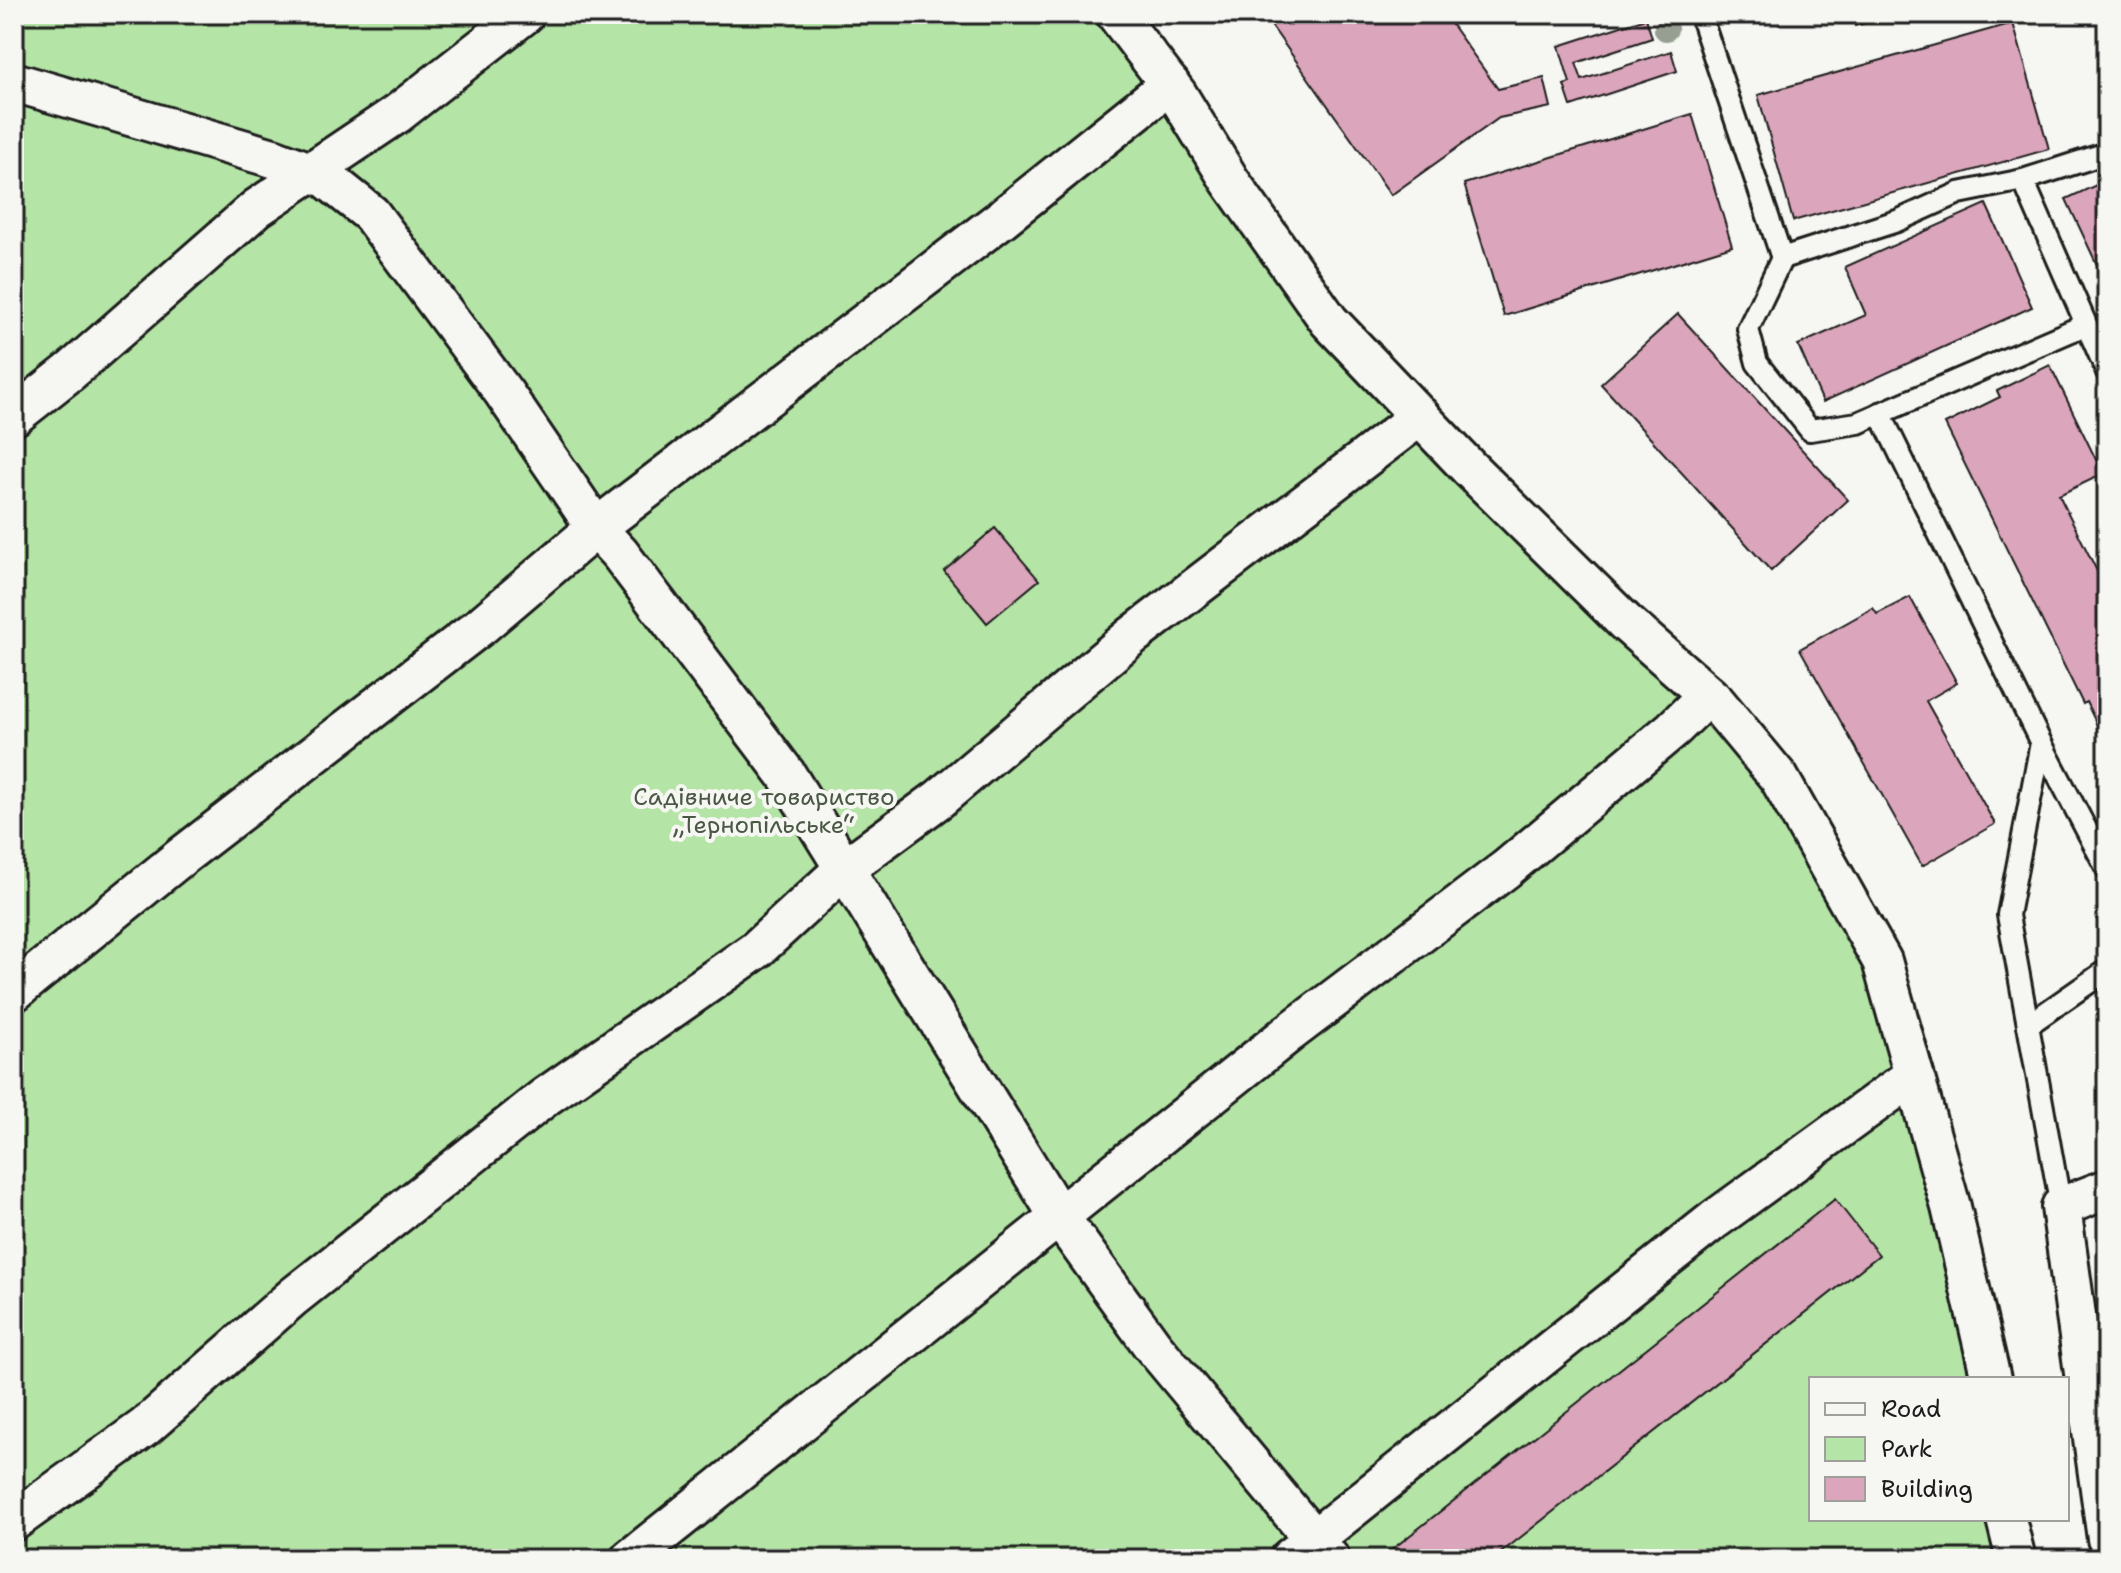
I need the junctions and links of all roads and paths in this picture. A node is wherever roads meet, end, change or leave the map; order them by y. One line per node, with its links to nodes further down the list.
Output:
1 (525, 14): 7 (street)
2 (1116, 14): 5 (street)
3 (1700, 14): 9 (lane)
4 (14, 82): 7 (street)
5 (1170, 84): 14 (street); 15 (street)
6 (2107, 153): 8 (lane)
7 (313, 173): 13 (street); 15 (street)
8 (2023, 180): 9 (lane); 10 (lane)
9 (1782, 258): 12 (lane)
10 (2085, 325): 11 (lane); 12 (lane)
11 (2107, 372)
12 (1880, 413): 17 (lane)
13 (14, 416)
14 (1420, 416): 16 (street); 18 (street)
15 (596, 528): 18 (street); 21 (street)
16 (1708, 695): 23 (street); 26 (street)
17 (2041, 743): 19 (lane); 22 (lane)
18 (844, 869): 26 (street); 28 (street)
19 (2107, 869)
20 (2107, 970): 22 (lane)
21 (14, 992)
22 (2028, 1025): 25 (lane)
23 (1914, 1075): 27 (street); 31 (street)
24 (2107, 1189): 25 (street)
25 (2061, 1207): 30 (street)
26 (1058, 1215): 31 (street); 32 (street)
27 (1991, 1377)
28 (14, 1521)
29 (2006, 1521): 33 (street)
30 (2107, 1539)
31 (1311, 1552)
32 (630, 1559)
33 (2016, 1559)

